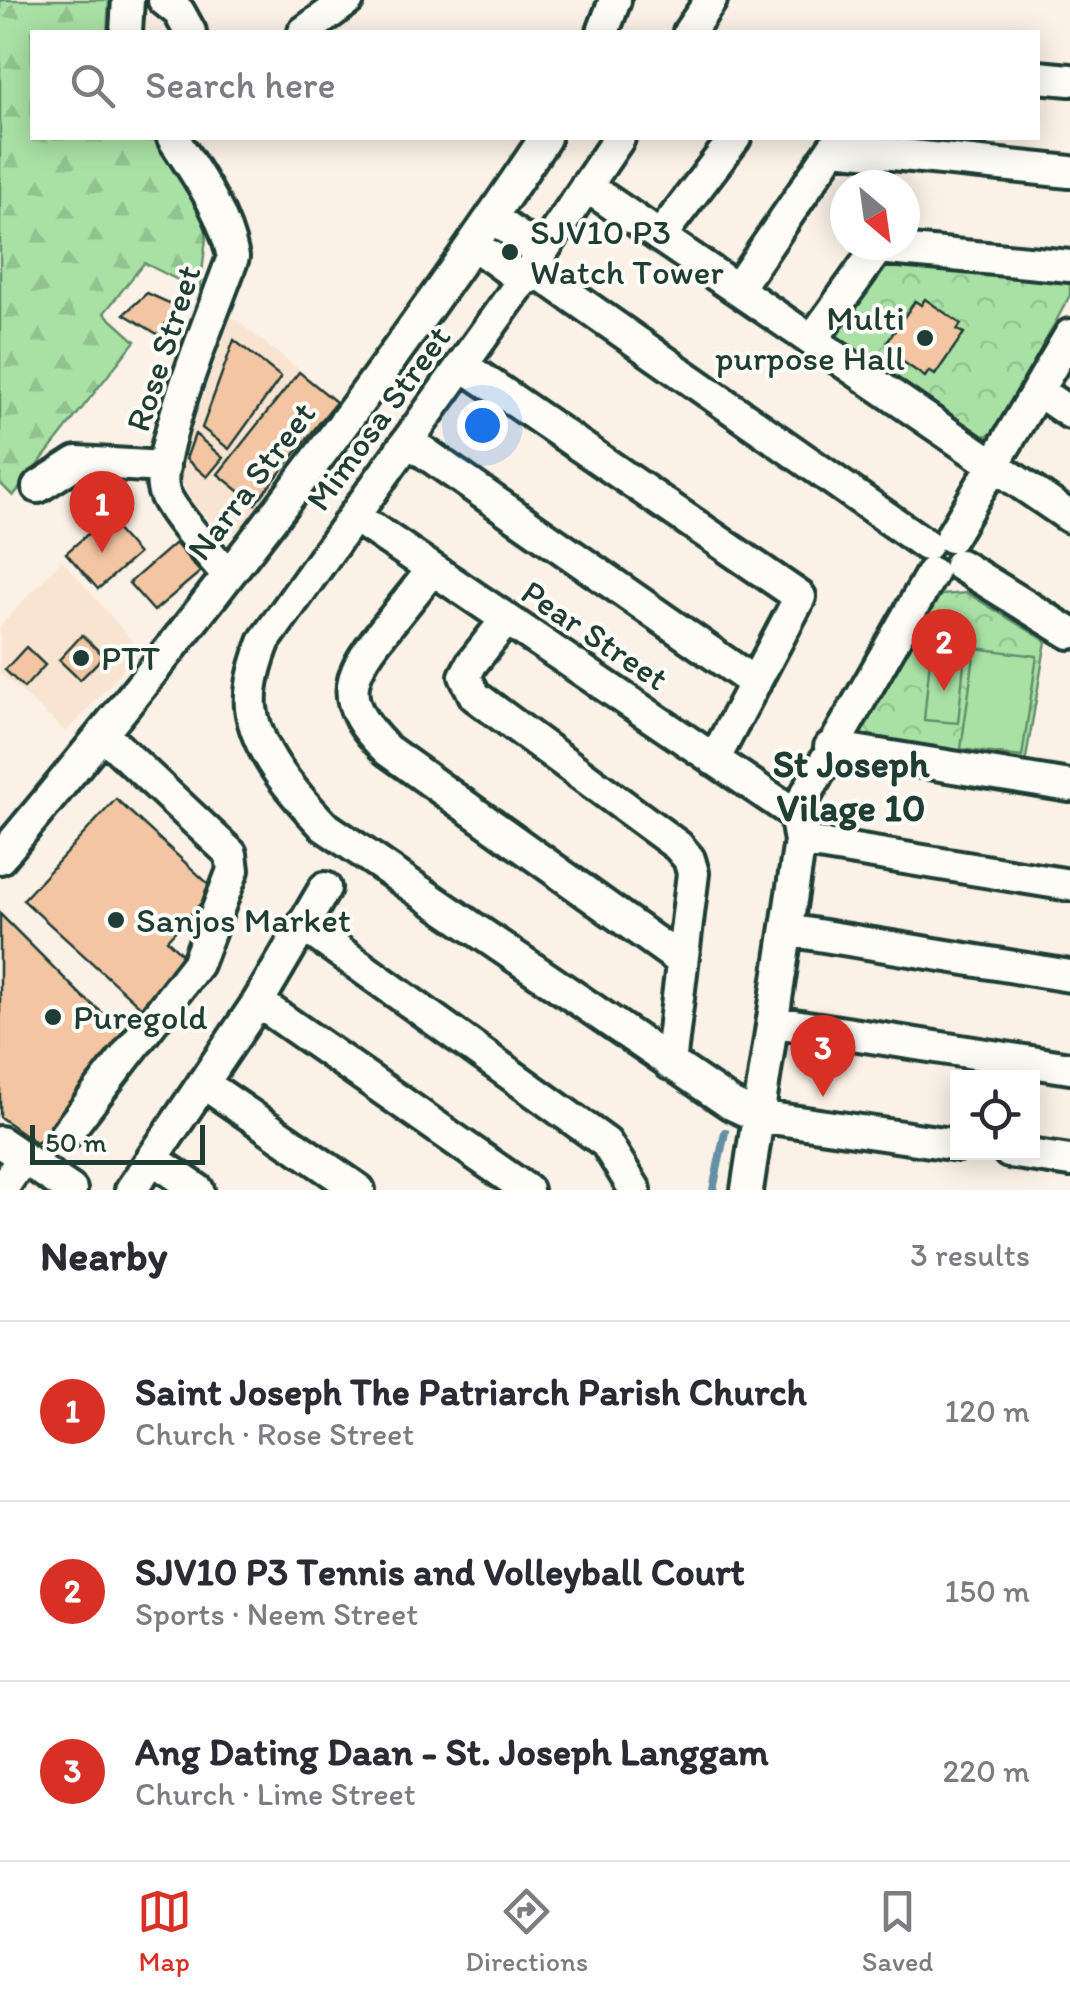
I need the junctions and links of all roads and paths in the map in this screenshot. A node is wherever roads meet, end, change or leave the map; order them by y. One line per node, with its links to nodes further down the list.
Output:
1 (128, 0): 5 (street)
2 (348, 0): 6 (street)
3 (615, 0): 7 (street)
4 (711, 0): 8 (street)
5 (126, 30)
6 (307, 30)
7 (604, 30)
8 (690, 30)
9 (1040, 77): 10 (street)
10 (1070, 80)
11 (175, 140): 30 (street, Rose Street)
12 (545, 140): 17 (street, Narra Street)
13 (618, 140): 16 (street, Mimosa Street)
14 (733, 140): 18 (street)
15 (1070, 172): 22 (street)
16 (586, 186): 18 (street); 21 (street, Mimosa Street)
17 (492, 218): 19 (street, Narra Street); 21 (street)
18 (662, 235): 22 (street)
19 (472, 244): 21 (street); 36 (street, Narra Street)
20 (1070, 266): 24 (street)
21 (535, 269): 25 (street, Mimosa Street); 34 (street)
22 (738, 288): 24 (street)
23 (1070, 335): 26 (street)
24 (812, 340): 29 (street)
25 (462, 366): 28 (street, Mimosa Street); 39 (street)
26 (1038, 391): 27 (street); 29 (street)
27 (1070, 413)
28 (408, 440): 32 (street, Mimosa Street); 39 (street)
29 (995, 464): 33 (street); 34 (street)
30 (164, 468): 31 (street); 36 (street, Rose Street)
31 (38, 487)
32 (354, 516): 35 (street, Pear Street); 54 (street, Mimosa Street)
33 (1070, 517)
34 (942, 555): 38 (street); 41 (street)
35 (432, 570): 37 (street, Pear Street); 50 (street)
36 (228, 575): 40 (street, Narra Street)
37 (506, 620): 42 (street, Pear Street); 50 (street)
38 (1070, 633)
39 (754, 683): 42 (street)
40 (103, 734): 45 (street, Narra Street); 58 (street)
41 (830, 747): 43 (street); 44 (street)
42 (714, 760): 44 (street, Pear Street)
43 (1070, 786)
44 (797, 827): 46 (street); 49 (street)
45 (0, 858)
46 (1070, 885)
47 (324, 888): 48 (street)
48 (304, 926): 52 (street); 70 (street)
49 (787, 930): 51 (street); 53 (street)
50 (682, 962): 54 (street)
51 (1070, 976)
52 (258, 1002): 56 (street); 69 (street)
53 (775, 1022): 55 (street); 57 (street)
54 (670, 1064): 57 (street, Mimosa Street)
55 (1070, 1068)
56 (203, 1083): 62 (street); 68 (street)
57 (757, 1116): 59 (street); 71 (street)
58 (65, 1136)
59 (950, 1144)
60 (12, 1150): 64 (street); 65 (street)
61 (1040, 1156): 63 (street)
62 (153, 1159): 66 (street); 67 (street)
63 (1070, 1161)
64 (1, 1190)
65 (71, 1190)
66 (131, 1190)
67 (198, 1190)
68 (359, 1190)
69 (527, 1190)
70 (635, 1190)
71 (747, 1190)

